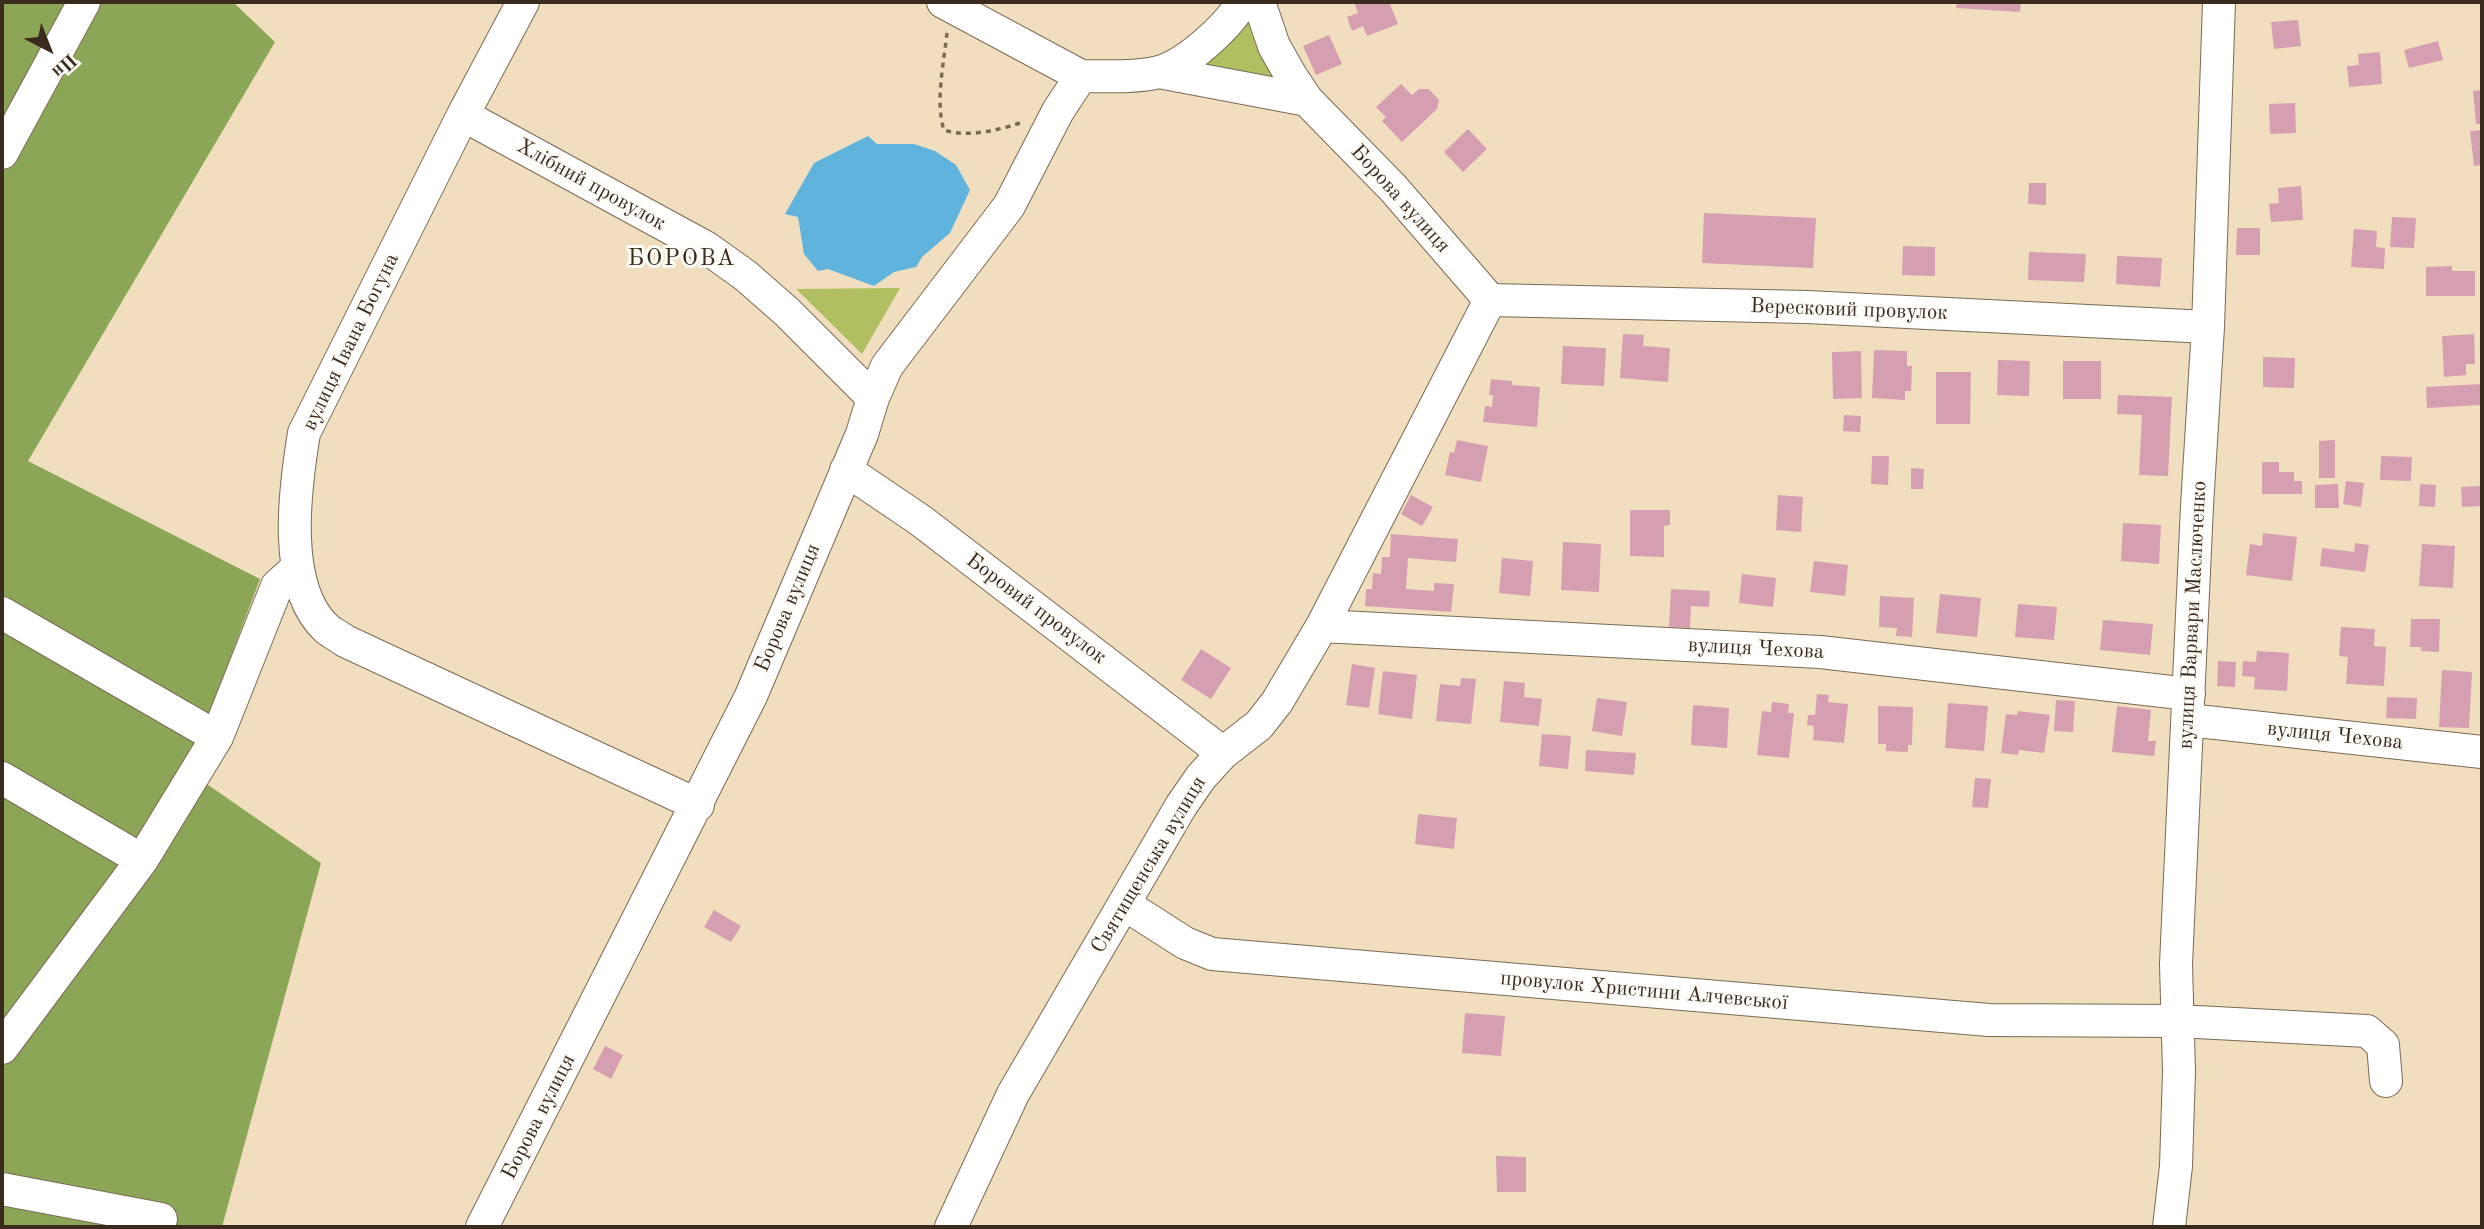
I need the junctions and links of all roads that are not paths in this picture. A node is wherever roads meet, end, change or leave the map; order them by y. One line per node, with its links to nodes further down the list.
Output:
1 (84, 2): 11 (street)
2 (1242, 2): 7 (street)
3 (1259, 2): 9 (street, Борова вулиця)
4 (2219, 2): 13 (street, вулиця Варвари Маслюченко)
5 (947, 4): 8 (street)
6 (514, 6): 10 (street, вулиця Івана Богуна)
7 (1159, 72): 8 (street); 9 (street)
8 (1081, 76): 14 (street, Борова вулиця)
9 (1307, 100): 12 (street, Борова вулиця)
10 (463, 115): 14 (street, Хлібний провулок); 16 (street, вулиця Івана Богуна)
11 (2, 153)
12 (1490, 300): 13 (street, Вересковий провулок); 18 (street, Святищенська вулиця)
13 (2208, 327): 19 (street, вулиця Варвари Маслюченко)
14 (873, 398): 15 (street, Борова вулиця)
15 (846, 470): 22 (street, Боровий провулок); 24 (street, Борова вулиця)
16 (297, 568): 20 (street); 24 (street, вулиця Івана Богуна)
17 (2, 613): 20 (street)
18 (1322, 626): 19 (street, вулиця Чехова); 22 (street, Святищенська вулиця)
19 (2189, 707): 21 (street, вулиця Чехова); 27 (street, вулиця Варвари Маслюченко)
20 (217, 737): 25 (street)
21 (2482, 752)
22 (1223, 753): 26 (street, Святищенська вулиця)
23 (2, 778): 25 (street)
24 (698, 805): 32 (street, Борова вулиця)
25 (142, 860): 28 (street)
26 (1124, 904): 27 (street, провулок Христини Алчевської); 33 (street, Святищенська вулиця)
27 (2178, 1021): 29 (street, провулок Христини Алчевської); 34 (street, вулиця Варвари Маслюченко)
28 (2, 1048)
29 (2386, 1081)
30 (2, 1189): 31 (street)
31 (161, 1219)
32 (482, 1227)
33 (951, 1227)
34 (2169, 1227)

